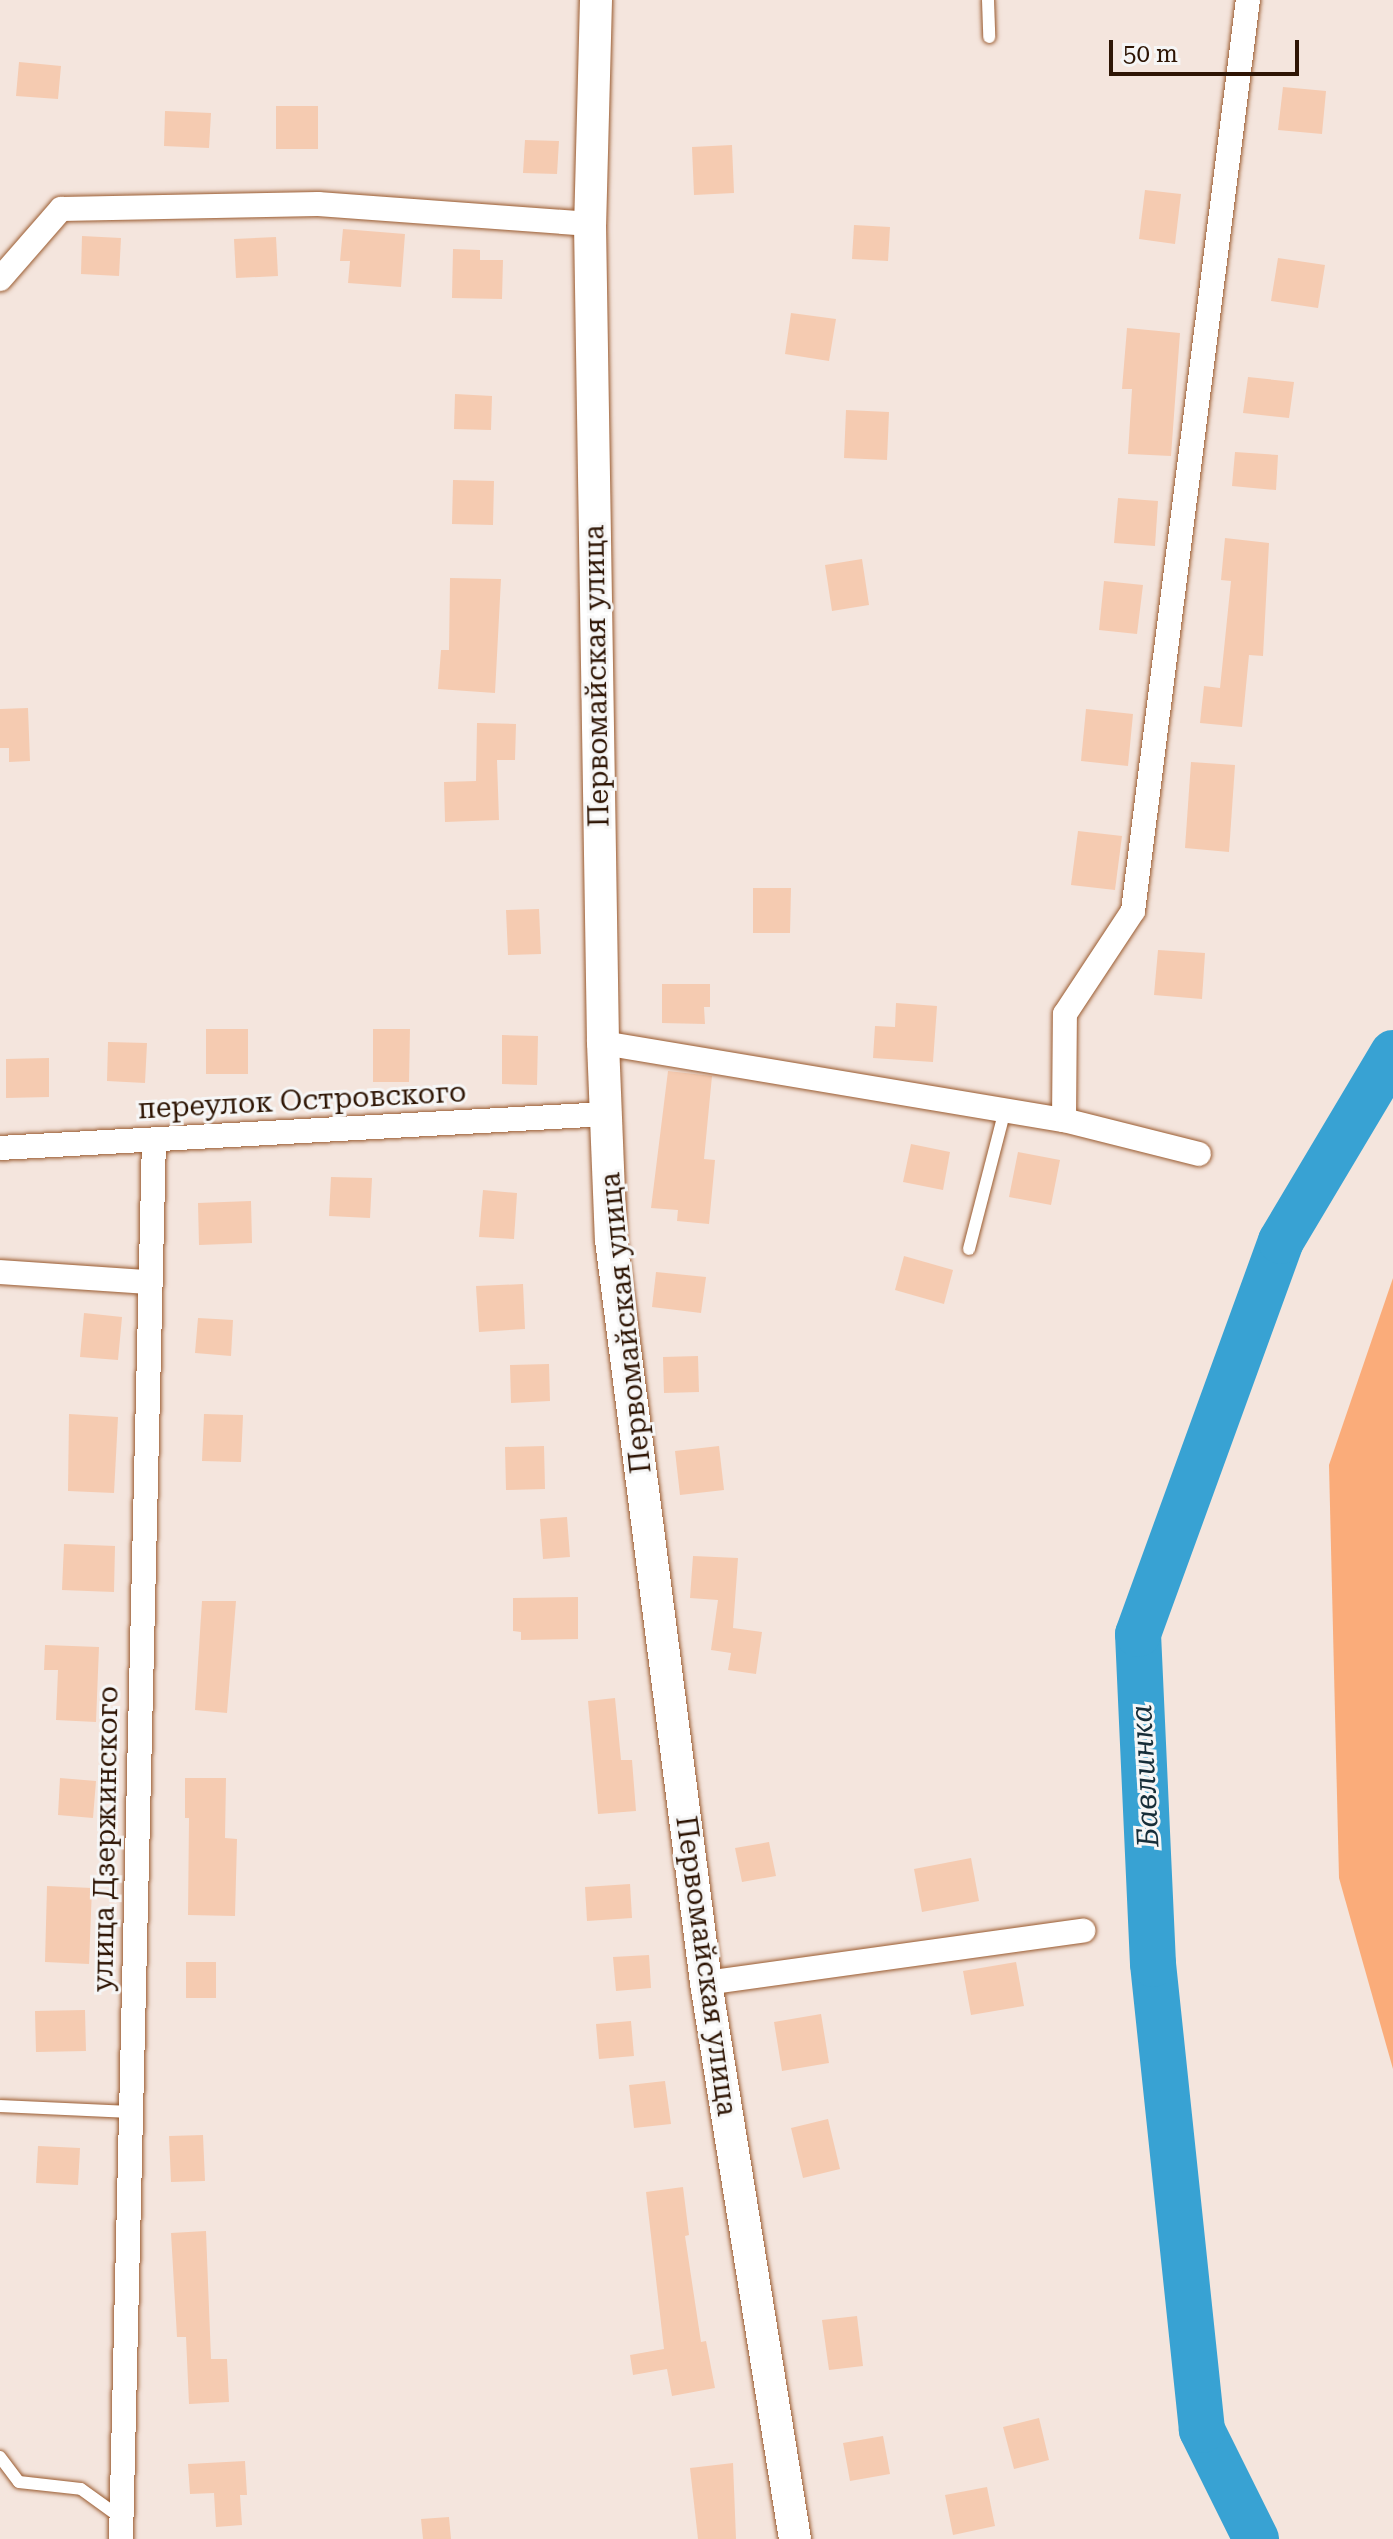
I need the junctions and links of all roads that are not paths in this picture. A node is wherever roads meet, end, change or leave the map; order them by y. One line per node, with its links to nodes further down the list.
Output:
1 (596, 0): 5 (street, Первомайская улица)
2 (988, 0): 4 (lane)
3 (1248, 0): 10 (street)
4 (989, 37)
5 (590, 224): 6 (street); 7 (street, Первомайская улица)
6 (0, 279)
7 (603, 1043): 8 (street); 9 (street, Первомайская улица)
8 (1005, 1110): 10 (street); 14 (lane)
9 (607, 1114): 11 (street, переулок Островского); 18 (street, Первомайская улица)
10 (1064, 1120): 13 (street)
11 (154, 1140): 12 (street, переулок Островского); 16 (street, улица Дзержинского)
12 (0, 1148)
13 (1199, 1154)
14 (969, 1249)
15 (0, 1272): 16 (street)
16 (148, 1282): 20 (street, улица Дзержинского)
17 (1083, 1931): 18 (street)
18 (706, 1983): 23 (street, Первомайская улица)
19 (0, 2106): 20 (lane)
20 (130, 2112): 22 (street, улица Дзержинского)
21 (0, 2457): 22 (lane)
22 (121, 2528)
23 (795, 2539)

